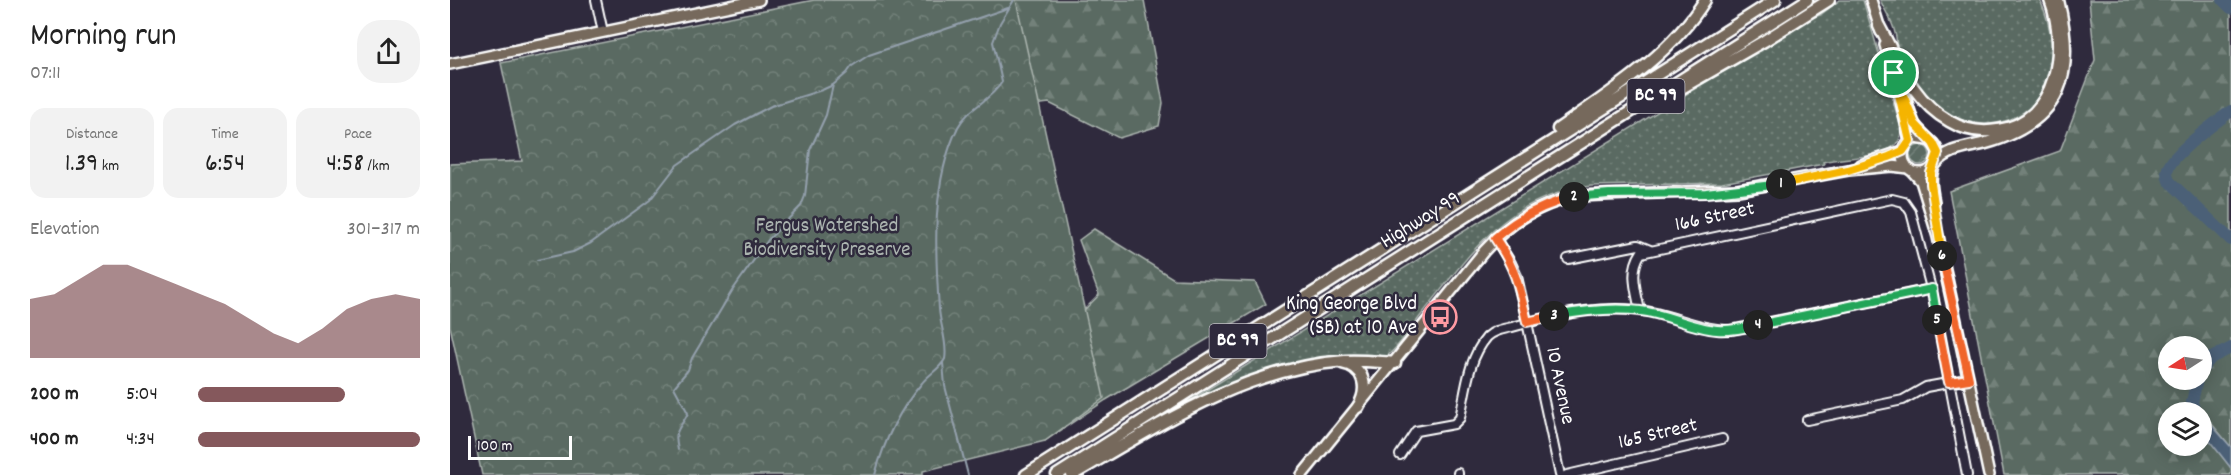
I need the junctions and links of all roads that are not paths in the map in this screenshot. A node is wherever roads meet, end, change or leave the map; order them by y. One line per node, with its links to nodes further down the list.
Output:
1 (596, 0): 11 (street)
2 (759, 0): 11 (main road)
3 (1705, 0): 21 (highway)
4 (1774, 0): 21 (highway, Highway 99 / BC 99)
5 (1807, 0): 20 (highway, Highway 99 / BC 99)
6 (1829, 0): 20 (highway)
7 (1871, 0): 10 (main road)
8 (2050, 0): 10 (highway)
9 (2058, 0): 17 (highway)
10 (1880, 27): 13 (main road)
11 (603, 32): 12 (main road)
12 (450, 64)
13 (1894, 73): 14 (main road); 15 (main road)
14 (1929, 140): 15 (main road); 17 (main road)
15 (1910, 141): 16 (main road)
16 (1903, 151): 18 (main road); 19 (main road)
17 (1935, 165): 18 (main road); 22 (main road)
18 (1909, 169): 19 (main road); 22 (main road)
19 (1848, 170): 23 (main road)
20 (1505, 191): 38 (highway, Highway 99 / BC 99)
21 (1449, 206): 37 (highway, Highway 99 / BC 99)
22 (1938, 237): 31 (main road)
23 (1495, 238): 28 (street, 10 Avenue); 29 (main road)
24 (1650, 250): 25 (street, 166 Street); 26 (street, 166 Street); 27 (street)
25 (1568, 259)
26 (1932, 289): 27 (street); 32 (street)
27 (1640, 310): 28 (street)
28 (1527, 322): 36 (street); 41 (street, 10 Avenue)
29 (1395, 363): 30 (highway); 33 (main road)
30 (1324, 364): 33 (highway); 39 (highway)
31 (1969, 379): 32 (street); 44 (main road)
32 (1949, 382): 34 (street); 43 (street)
33 (1358, 408): 40 (main road)
34 (1807, 420)
35 (1722, 439): 42 (street, 165 Street)
36 (1400, 455)
37 (1026, 475)
38 (1057, 475)
39 (1072, 475)
40 (1302, 475)
41 (1560, 475)
42 (1567, 475)
43 (1967, 475)
44 (1989, 475)

